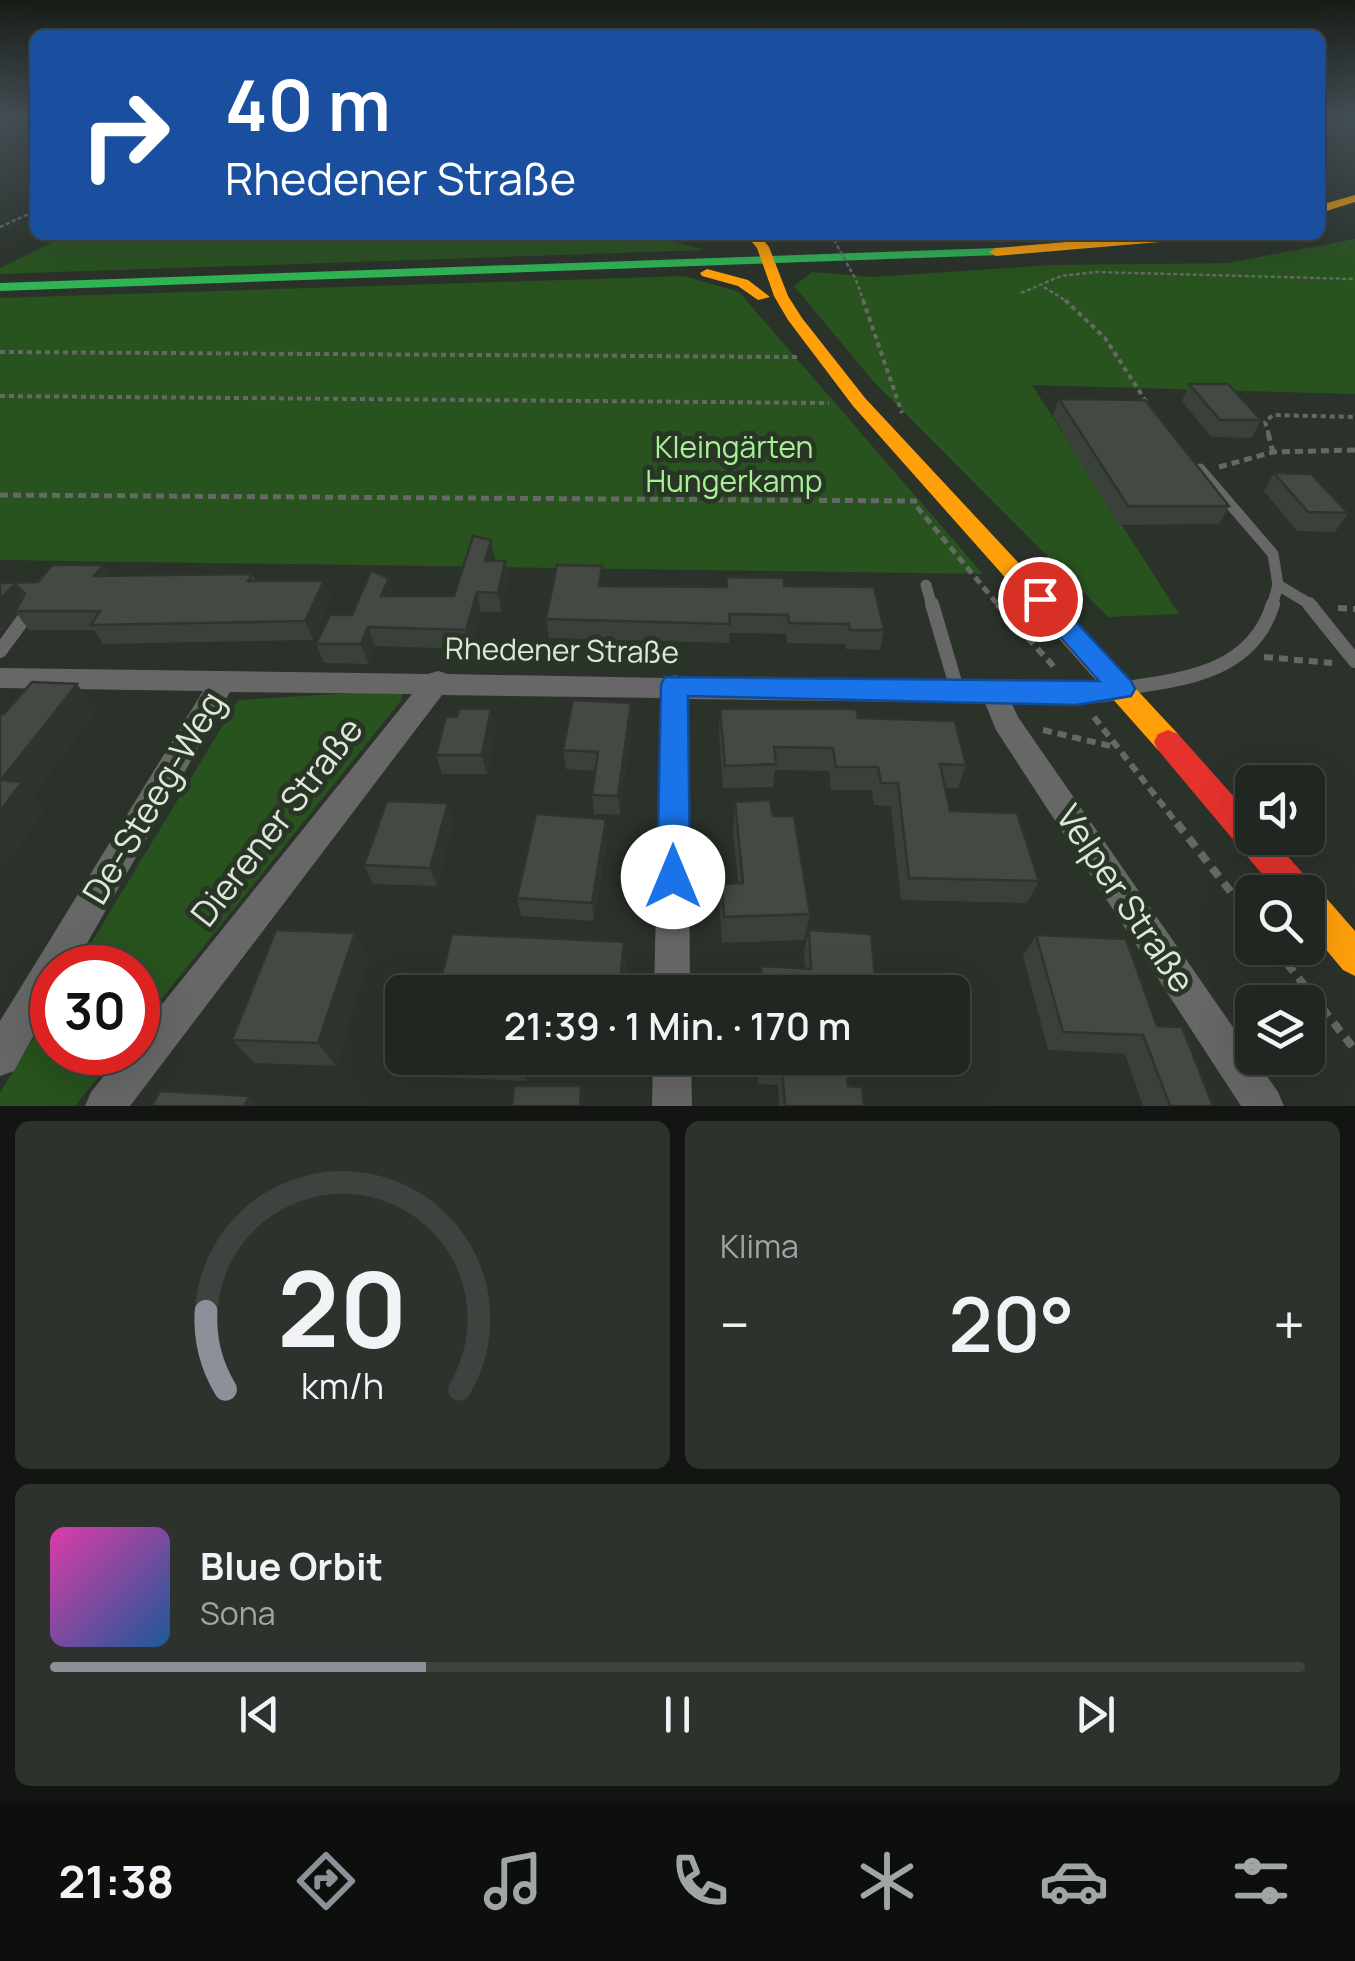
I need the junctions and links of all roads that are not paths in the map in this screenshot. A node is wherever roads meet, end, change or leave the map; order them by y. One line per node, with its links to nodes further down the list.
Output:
1 (1355, 198): 2 (main road)
2 (1325, 207)
3 (734, 240): 9 (main road)
4 (756, 240): 8 (main road)
5 (769, 240): 7 (main road)
6 (1142, 240): 7 (main road)
7 (833, 249): 8 (main road)
8 (768, 262): 9 (main road); 13 (main road)
9 (743, 263): 10 (main road); 12 (main road)
10 (652, 267): 11 (main road); 12 (main road)
11 (0, 287)
12 (763, 296): 13 (main road)
13 (819, 353): 24 (main road)
14 (1200, 469): 16 (lane)
15 (926, 585): 25 (lane)
16 (1278, 585): 19 (lane); 24 (lane)
17 (28, 613): 18 (lane)
18 (0, 651)
19 (1355, 661)
20 (0, 678): 21 (street, Rhedener Straße)
21 (224, 679): 22 (street, Rhedener Straße); 29 (street, De-Steeg-Weg)
22 (438, 681): 23 (street, Rhedener Straße); 35 (street, Dierener Straße)
23 (674, 685): 25 (street, Rhedener Straße); 31 (street)
24 (1122, 689): 26 (street, Rhedener Straße); 27 (main road)
25 (957, 690): 26 (street, Rhedener Straße)
26 (993, 690): 37 (street, Velper Straße)
27 (1283, 875)
28 (1325, 924): 30 (main road)
29 (67, 945)
30 (1355, 958)
31 (672, 975)
32 (30, 1007): 33 (street, De-Steeg-Weg)
33 (0, 1057)
34 (672, 1075): 36 (street)
35 (106, 1106)
36 (672, 1106)
37 (1264, 1106)

